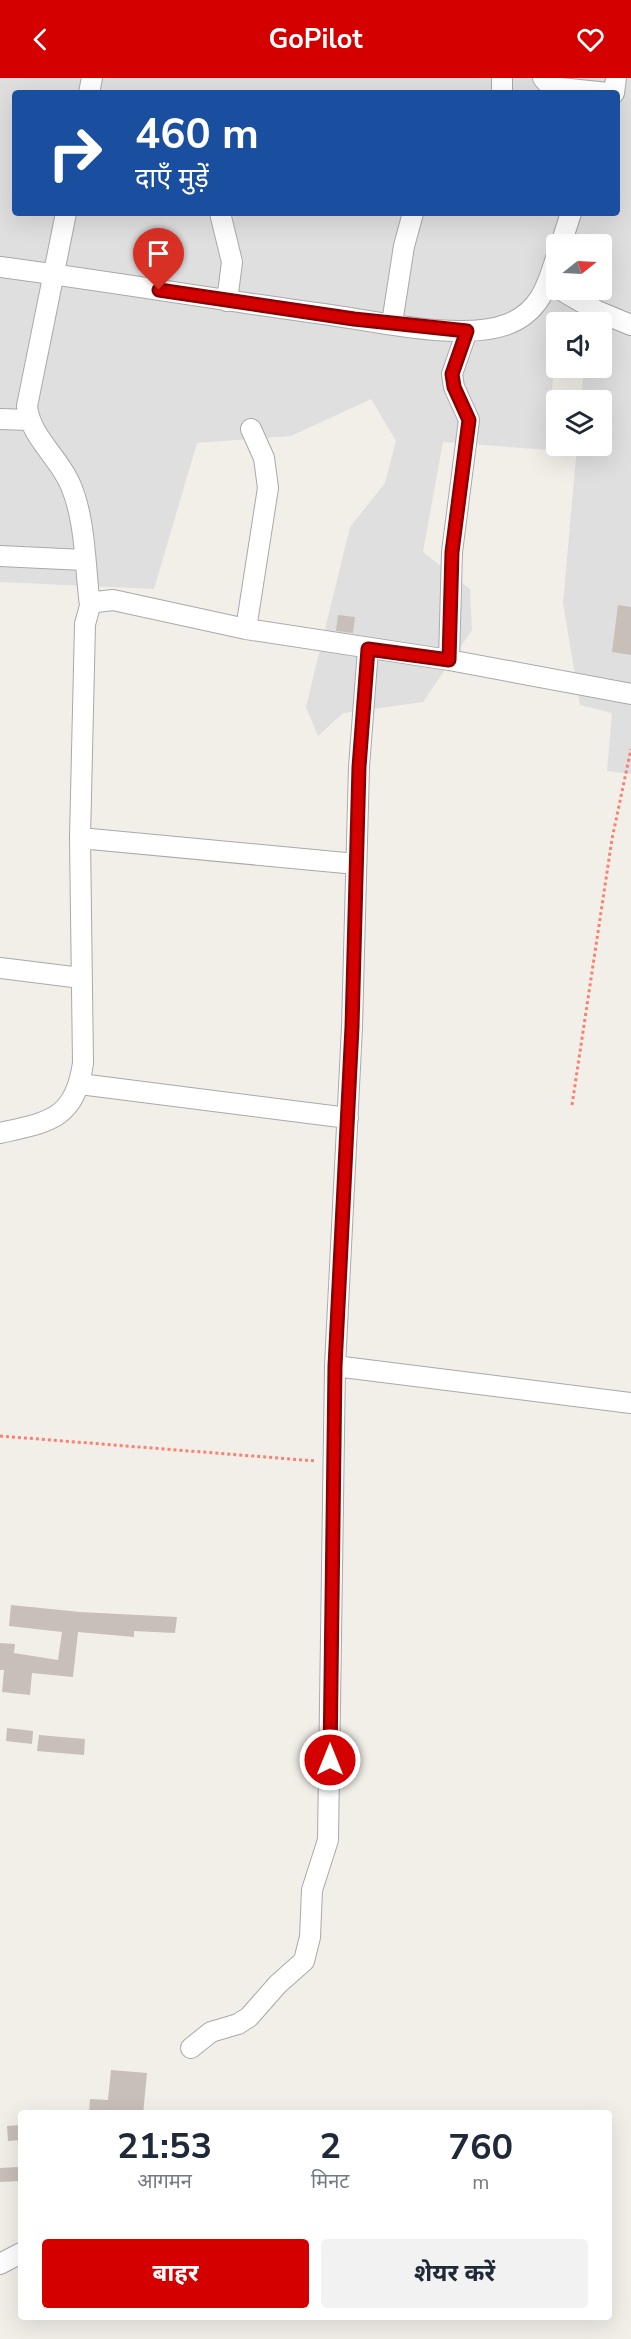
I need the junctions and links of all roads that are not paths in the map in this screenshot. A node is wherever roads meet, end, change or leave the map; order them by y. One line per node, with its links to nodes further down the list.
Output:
1 (543, 78): 2 (street)
2 (580, 90)
3 (65, 216): 9 (street)
4 (221, 216): 12 (street)
5 (412, 216): 13 (street)
6 (569, 216): 7 (street)
7 (564, 234)
8 (0, 267): 9 (street)
9 (55, 274): 12 (street); 17 (street)
10 (546, 296): 15 (street)
11 (579, 300): 14 (street)
12 (227, 301): 13 (street)
13 (392, 323): 15 (street)
14 (631, 325)
15 (467, 331): 24 (street)
16 (0, 419): 17 (street)
17 (30, 420): 20 (street)
18 (251, 429): 22 (street)
19 (0, 556): 20 (street)
20 (84, 560): 21 (street)
21 (90, 606): 22 (street); 26 (street)
22 (246, 628): 23 (street)
23 (368, 649): 24 (street); 27 (street)
24 (449, 660): 25 (street)
25 (631, 694)
26 (80, 838): 27 (street); 29 (street)
27 (356, 864): 31 (street)
28 (0, 968): 29 (street)
29 (81, 978): 30 (street)
30 (80, 1084): 31 (street); 32 (street)
31 (348, 1118): 33 (street)
32 (0, 1133)
33 (335, 1366): 34 (street); 35 (street)
34 (631, 1402)
35 (191, 2048)
36 (18, 2255): 37 (street)
37 (0, 2264)

